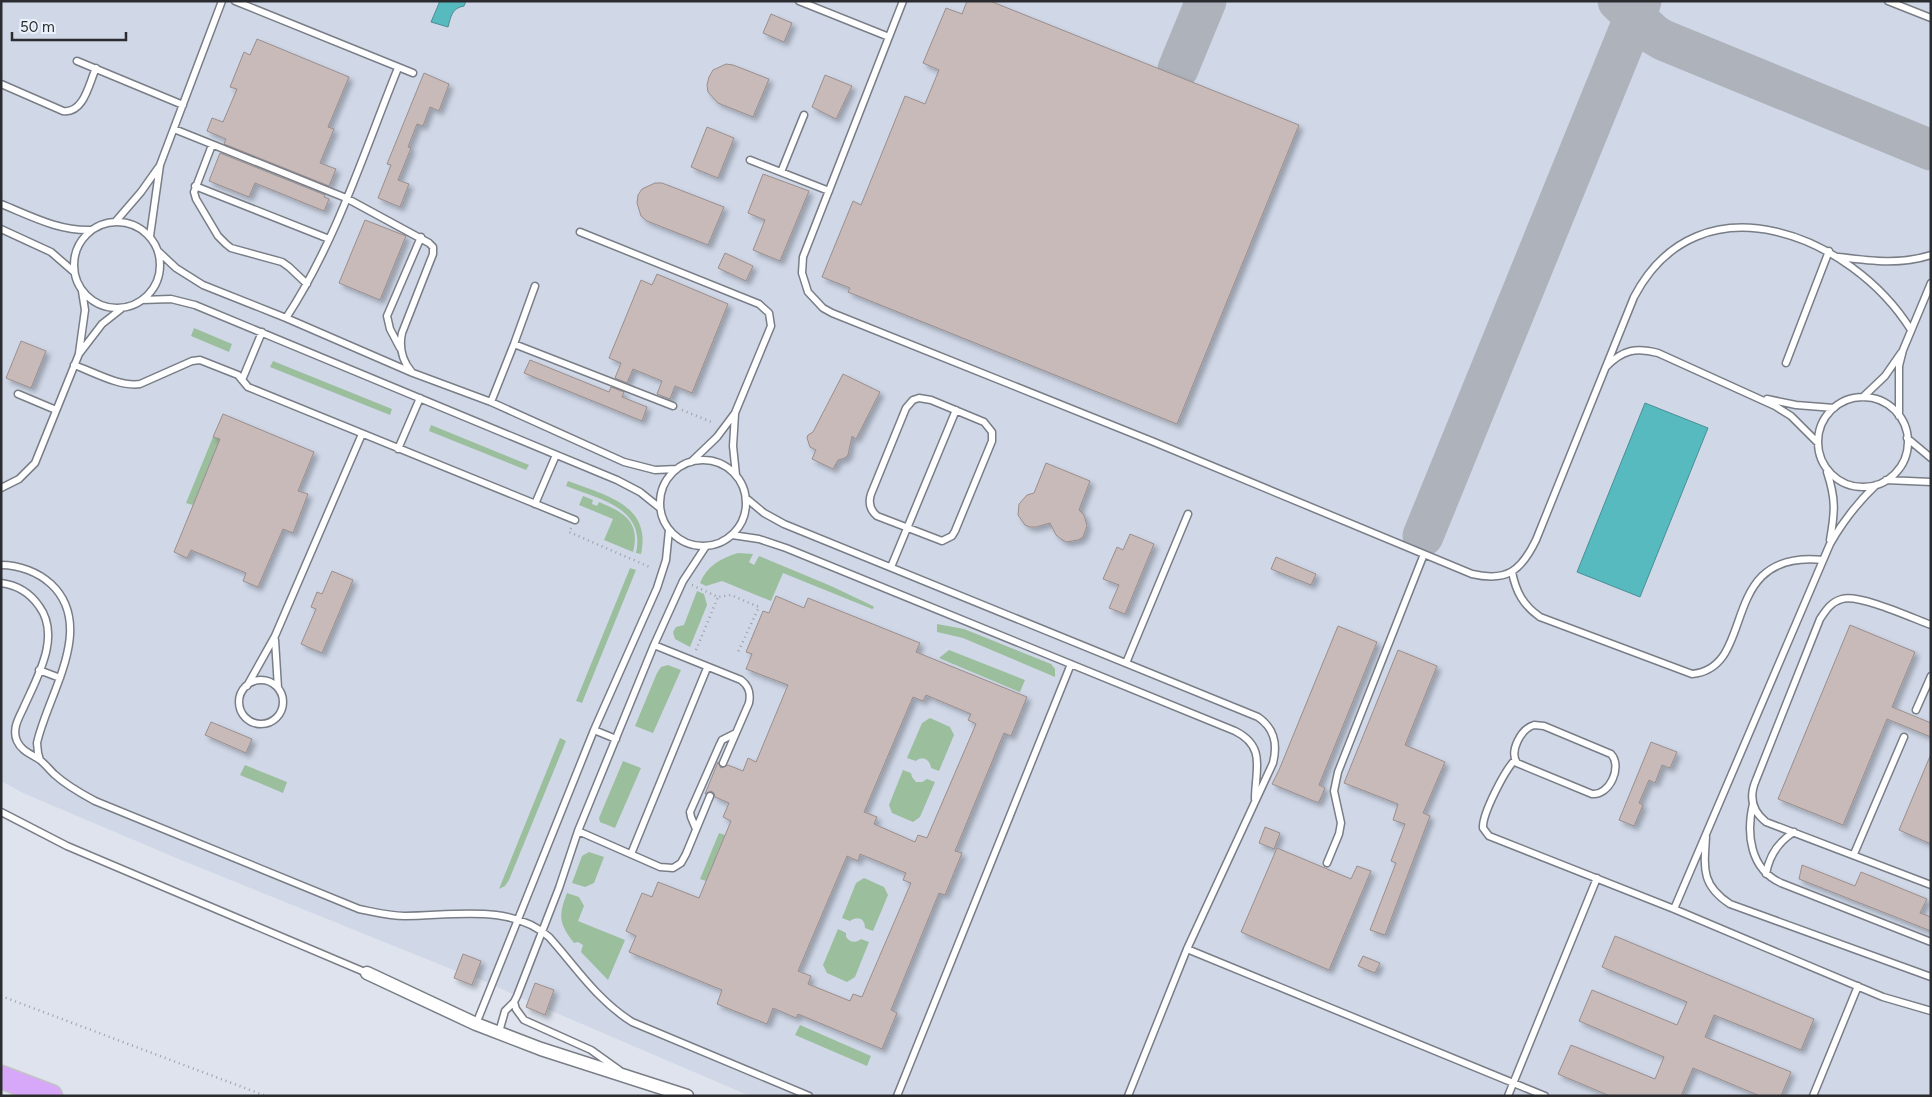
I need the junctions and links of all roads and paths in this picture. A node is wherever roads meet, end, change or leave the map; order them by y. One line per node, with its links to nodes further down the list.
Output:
1 (222, 1): 13 (lane)
2 (235, 1): 10 (lane)
3 (799, 1): 7 (lane)
4 (904, 1): 7 (lane)
5 (1888, 1): 6 (lane)
6 (1931, 18)
7 (889, 37): 21 (lane)
8 (78, 60): 9 (lane)
9 (96, 68): 12 (lane); 13 (lane)
10 (398, 68): 11 (lane); 22 (lane)
11 (413, 73)
12 (1, 84)
13 (183, 106): 15 (lane)
14 (804, 115): 19 (lane)
15 (174, 129): 16 (lane); 18 (lane)
16 (212, 145): 20 (lane); 22 (lane)
17 (750, 160): 19 (lane)
18 (160, 165): 24 (lane); 28 (lane)
19 (780, 172): 21 (lane)
20 (196, 186): 30 (lane); 37 (lane)
21 (829, 191): 90 (lane)
22 (346, 198): 29 (lane); 30 (lane)
23 (1, 204): 26 (lane)
24 (116, 221): 26 (lane); 28 (lane)
25 (1, 230): 35 (lane)
26 (90, 230): 35 (lane)
27 (580, 232): 63 (lane)
28 (150, 236): 32 (lane)
29 (421, 237): 46 (lane); 46 (lane)
30 (329, 239): 37 (lane)
31 (1828, 251): 34 (lane); 49 (lane); 52 (lane)
32 (159, 252): 40 (lane); 42 (lane)
33 (1931, 255): 34 (lane)
34 (1838, 257): 43 (lane)
35 (74, 272): 39 (lane)
36 (1931, 283): 43 (lane)
37 (307, 284): 42 (lane)
38 (535, 286): 45 (lane)
39 (81, 289): 41 (lane); 48 (lane)
40 (142, 300): 41 (lane); 44 (lane)
41 (122, 308): 48 (lane)
42 (286, 318): 51 (lane)
43 (1911, 330): 47 (lane)
44 (262, 332): 53 (lane); 55 (lane)
45 (514, 344): 58 (lane); 59 (lane)
46 (401, 349): 51 (lane)
47 (1903, 350): 57 (lane); 64 (lane)
48 (79, 354): 50 (lane)
49 (1786, 363)
50 (74, 365): 53 (lane); 61 (lane)
51 (412, 373): 58 (lane)
52 (1601, 375): 56 (lane); 95 (lane)
53 (242, 380): 66 (lane)
54 (18, 394): 61 (lane)
55 (420, 398): 69 (lane); 70 (lane)
56 (1761, 398): 60 (lane); 68 (lane)
57 (1863, 398): 60 (lane); 64 (lane)
58 (491, 402): 74 (lane)
59 (673, 406): 65 (path)
60 (1834, 408): 68 (lane)
61 (56, 410): 79 (lane)
62 (956, 410): 85 (lane); 85 (lane); 85 (lane)
63 (735, 413): 65 (lane); 75 (lane)
64 (1900, 417): 67 (lane)
65 (725, 427): 72 (lane)
66 (362, 434): 69 (lane); 100 (lane)
67 (1907, 438): 71 (lane); 76 (lane)
68 (1818, 443): 73 (lane)
69 (398, 449): 81 (lane)
70 (556, 455): 81 (lane); 82 (lane)
71 (1931, 458)
72 (691, 462): 74 (lane); 75 (lane)
73 (1826, 468): 78 (lane); 88 (lane)
74 (677, 469): 82 (lane)
75 (736, 475): 80 (lane)
76 (1886, 480): 77 (lane); 78 (lane)
77 (1931, 482)
78 (1876, 485): 88 (lane)
79 (1, 488)
80 (746, 498): 87 (lane); 93 (lane)
81 (535, 504): 84 (lane)
82 (660, 508): 86 (lane)
83 (1188, 514): 104 (lane)
84 (575, 520): 94 (path)
85 (907, 528): 93 (lane)
86 (669, 530): 89 (lane); 94 (lane)
87 (732, 535): 89 (lane); 105 (lane)
88 (1830, 544): 91 (lane)
89 (706, 546): 96 (lane)
90 (1424, 554): 95 (lane); 130 (lane)
91 (1823, 560): 95 (lane); 125 (lane)
92 (1, 565): 109 (lane)
93 (890, 567): 104 (lane)
94 (662, 572): 113 (lane)
95 (1512, 572)
96 (683, 581): 98 (path); 101 (lane)
97 (1, 583): 107 (lane)
98 (718, 597): 102 (path); 103 (path)
99 (1931, 624): 122 (lane)
100 (275, 636): 110 (lane); 111 (lane)
101 (654, 646): 103 (lane); 116 (lane)
102 (738, 652)
103 (691, 661): 106 (lane)
104 (1126, 663): 121 (lane)
105 (1072, 664): 121 (lane); 154 (lane)
106 (707, 668): 114 (lane); 128 (lane)
107 (39, 670): 109 (lane); 117 (lane)
108 (1931, 676): 112 (lane)
109 (60, 678): 117 (lane)
110 (247, 686): 111 (lane); 111 (lane)
111 (278, 688)
112 (1916, 710)
113 (594, 730): 116 (lane); 135 (lane)
114 (736, 733): 119 (lane); 124 (lane)
115 (1904, 736): 129 (lane)
116 (616, 739): 126 (lane)
117 (40, 760): 135 (lane)
118 (1515, 760): 118 (lane); 132 (lane)
119 (723, 763)
120 (710, 796): 124 (lane)
121 (1255, 800): 138 (lane)
122 (1752, 804): 127 (lane); 131 (lane)
123 (1, 812): 139 (lane)
124 (696, 830): 128 (lane)
125 (1707, 831): 134 (lane); 140 (lane)
126 (578, 832): 128 (lane); 136 (lane)
127 (1794, 832): 129 (lane); 131 (lane)
128 (631, 854)
129 (1854, 854): 133 (lane)
130 (1327, 864)
131 (1766, 874): 137 (lane)
132 (1597, 878): 134 (lane); 149 (lane)
133 (1931, 885)
134 (1674, 909): 141 (lane)
135 (517, 920): 136 (lane); 145 (lane)
136 (542, 930): 143 (lane); 153 (lane)
137 (1931, 942)
138 (1188, 949): 149 (lane); 155 (lane)
139 (367, 973): 145 (street)
140 (1931, 977)
141 (1858, 986): 144 (lane); 158 (lane)
142 (1, 996): 151 (path)
143 (514, 1002): 146 (lane); 147 (lane)
144 (1931, 1011)
145 (476, 1024): 146 (street)
146 (499, 1032): 147 (street)
147 (624, 1074): 152 (street)
148 (1, 1077): 150 (highway)
149 (1513, 1083): 156 (lane); 157 (lane)
150 (51, 1096)
151 (266, 1096)
152 (687, 1096)
153 (809, 1096)
154 (897, 1096)
155 (1128, 1096)
156 (1508, 1096)
157 (1545, 1096)
158 (1814, 1096)

